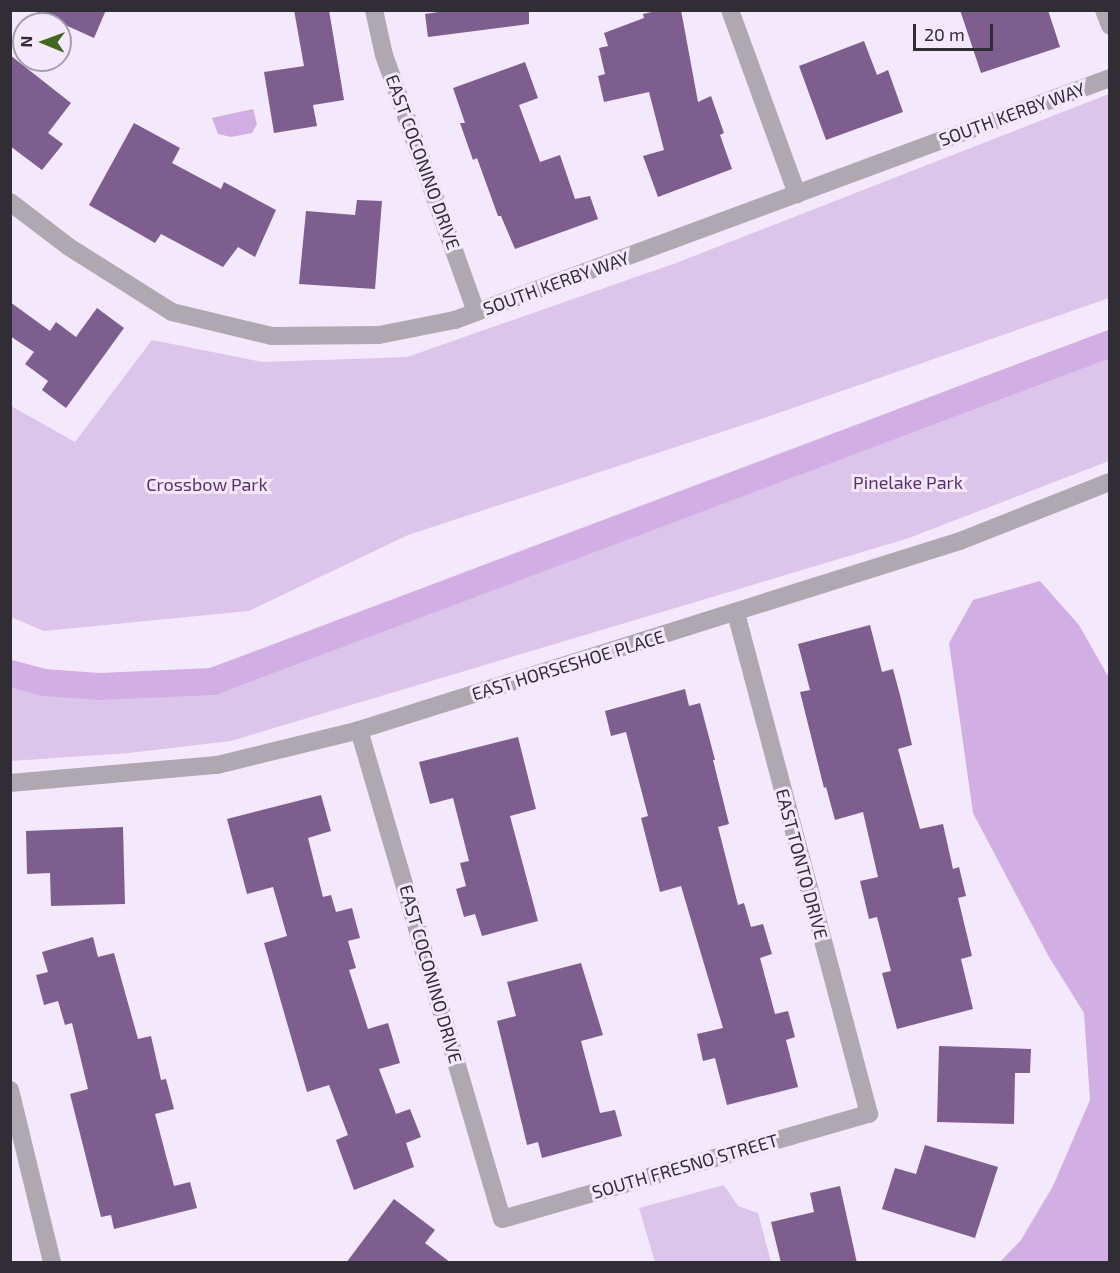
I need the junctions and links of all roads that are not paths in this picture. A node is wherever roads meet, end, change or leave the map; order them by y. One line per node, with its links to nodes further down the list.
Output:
1 (374, 10): 8 (street, EAST COCONINO DRIVE)
2 (730, 10): 6 (street)
3 (1104, 10): 4 (street)
4 (1110, 26)
5 (1110, 78): 6 (street, SOUTH KERBY WAY)
6 (797, 194): 8 (street, SOUTH KERBY WAY)
7 (10, 202): 8 (street, SOUTH KERBY WAY)
8 (476, 312)
9 (1110, 482): 10 (street, EAST HORSESHOE PLACE)
10 (736, 613): 11 (street, EAST HORSESHOE PLACE); 14 (street, EAST TONTO DRIVE)
11 (359, 730): 12 (street, EAST HORSESHOE PLACE); 15 (street, EAST COCONINO DRIVE)
12 (10, 783)
13 (10, 1090): 16 (street)
14 (868, 1114): 15 (street, SOUTH FRESNO STREET)
15 (502, 1219)
16 (52, 1263)

